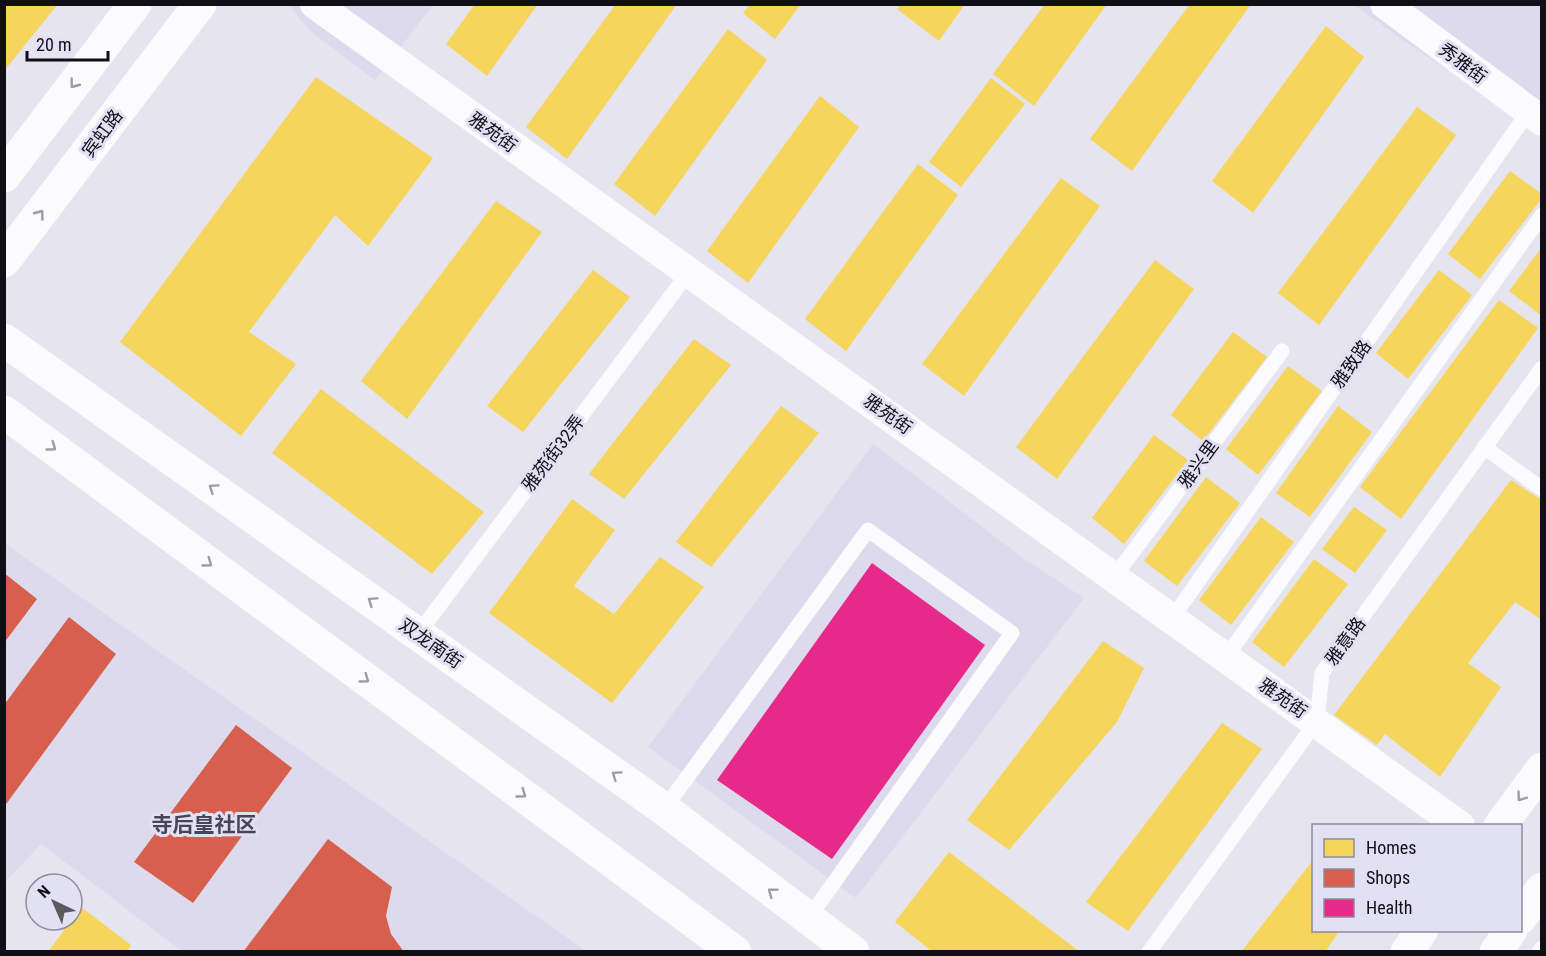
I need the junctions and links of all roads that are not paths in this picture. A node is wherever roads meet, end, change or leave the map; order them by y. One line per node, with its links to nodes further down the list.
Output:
1 (135, 4): 6 (main road, one-way to 6)
2 (200, 4): 8 (main road, 宾虹路, one-way to 2)
3 (315, 4): 9 (street, 雅苑街)
4 (1385, 4): 5 (street, 秀雅街)
5 (1535, 116): 17 (lane, 雅致路)
6 (4, 176)
7 (1542, 215): 19 (lane)
8 (4, 261)
9 (689, 272): 16 (street, 雅苑街); 18 (lane, 雅苑街32弄)
10 (4, 340): 18 (main road, 双龙南街, one-way to 10)
11 (1282, 351): 16 (lane, 雅兴里)
12 (1542, 368): 14 (lane, 雅意路)
13 (4, 412): 30 (main road, one-way to 30)
14 (1484, 447): 15 (lane); 20 (lane, 雅意路)
15 (1542, 489)
16 (1115, 576): 17 (street, 雅苑街)
17 (1173, 617): 19 (street, 雅苑街)
18 (418, 634): 22 (main road, 双龙南街, one-way to 18)
19 (1227, 657): 20 (street, 雅苑街)
20 (1317, 721): 23 (street, 雅苑街); 32 (lane)
21 (1542, 769): 24 (main road, one-way to 24)
22 (664, 809): 27 (main road, 双龙南街, one-way to 22); 27 (lane)
23 (1459, 824)
24 (1501, 824)
25 (1542, 889): 26 (main road)
26 (1522, 917)
27 (808, 919): 31 (main road, 双龙南街)
28 (1421, 932): 33 (main road)
29 (1510, 932): 34 (main road)
30 (735, 951)
31 (853, 951)
32 (1149, 951)
33 (1407, 951)
34 (1496, 951)

